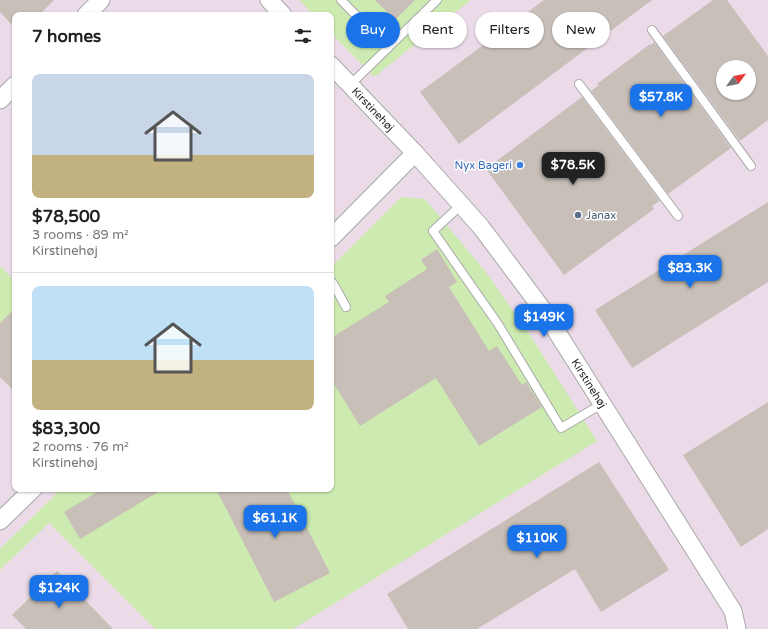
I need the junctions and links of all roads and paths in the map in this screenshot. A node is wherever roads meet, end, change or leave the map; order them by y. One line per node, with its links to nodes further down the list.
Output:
1 (101, 0): 5 (street)
2 (269, 0): 6 (street)
3 (341, 0): 7 (lane)
4 (437, 0): 9 (lane)
5 (89, 12)
6 (280, 12)
7 (353, 12)
8 (652, 30): 17 (lane)
9 (400, 36)
10 (388, 48): 13 (lane)
11 (334, 68): 13 (street, Kirstinehøj)
12 (579, 84): 19 (lane)
13 (350, 85): 16 (street, Kirstinehøj)
14 (12, 88): 15 (street)
15 (0, 100)
16 (415, 153): 18 (street, Kirstinehøj); 20 (street)
17 (751, 166)
18 (461, 205): 23 (street, Kirstinehøj); 23 (lane)
19 (678, 216)
20 (334, 235)
21 (334, 286): 22 (lane)
22 (346, 307)
23 (602, 404): 26 (street, Kirstinehøj)
24 (30, 492): 25 (street)
25 (0, 521)
26 (738, 629)

